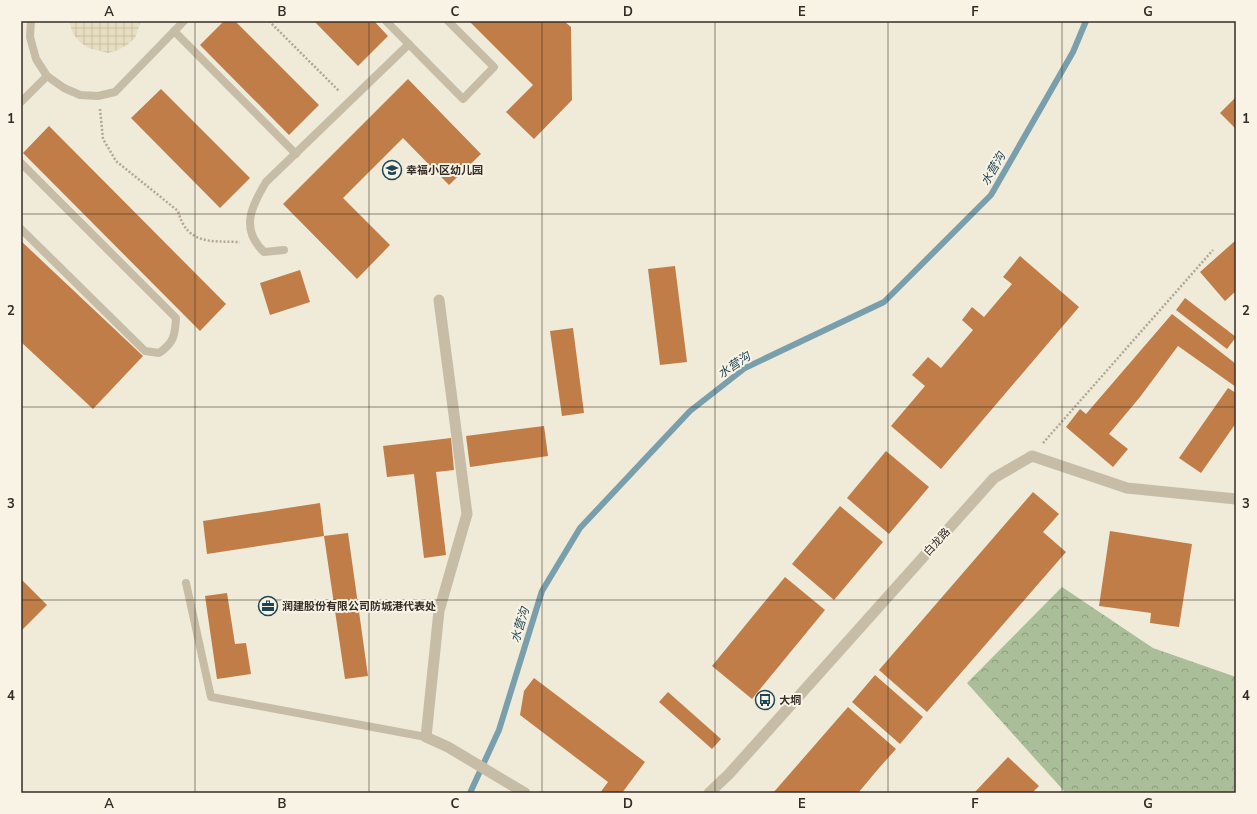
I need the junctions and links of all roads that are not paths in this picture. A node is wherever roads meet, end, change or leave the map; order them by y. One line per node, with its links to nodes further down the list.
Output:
1 (31, 21): 7 (lane)
2 (184, 21): 5 (lane)
3 (386, 21): 6 (lane)
4 (448, 21): 6 (lane)
5 (174, 31): 7 (lane); 9 (lane)
6 (409, 44): 9 (lane)
7 (47, 76): 8 (lane)
8 (21, 102)
9 (296, 154): 12 (lane)
10 (21, 163): 11 (lane)
11 (21, 229)
12 (284, 250)
13 (439, 300): 16 (street)
14 (1236, 499): 18 (street, 白龙路)
15 (186, 583): 16 (lane)
16 (426, 737): 17 (street)
17 (525, 793)
18 (709, 793)

